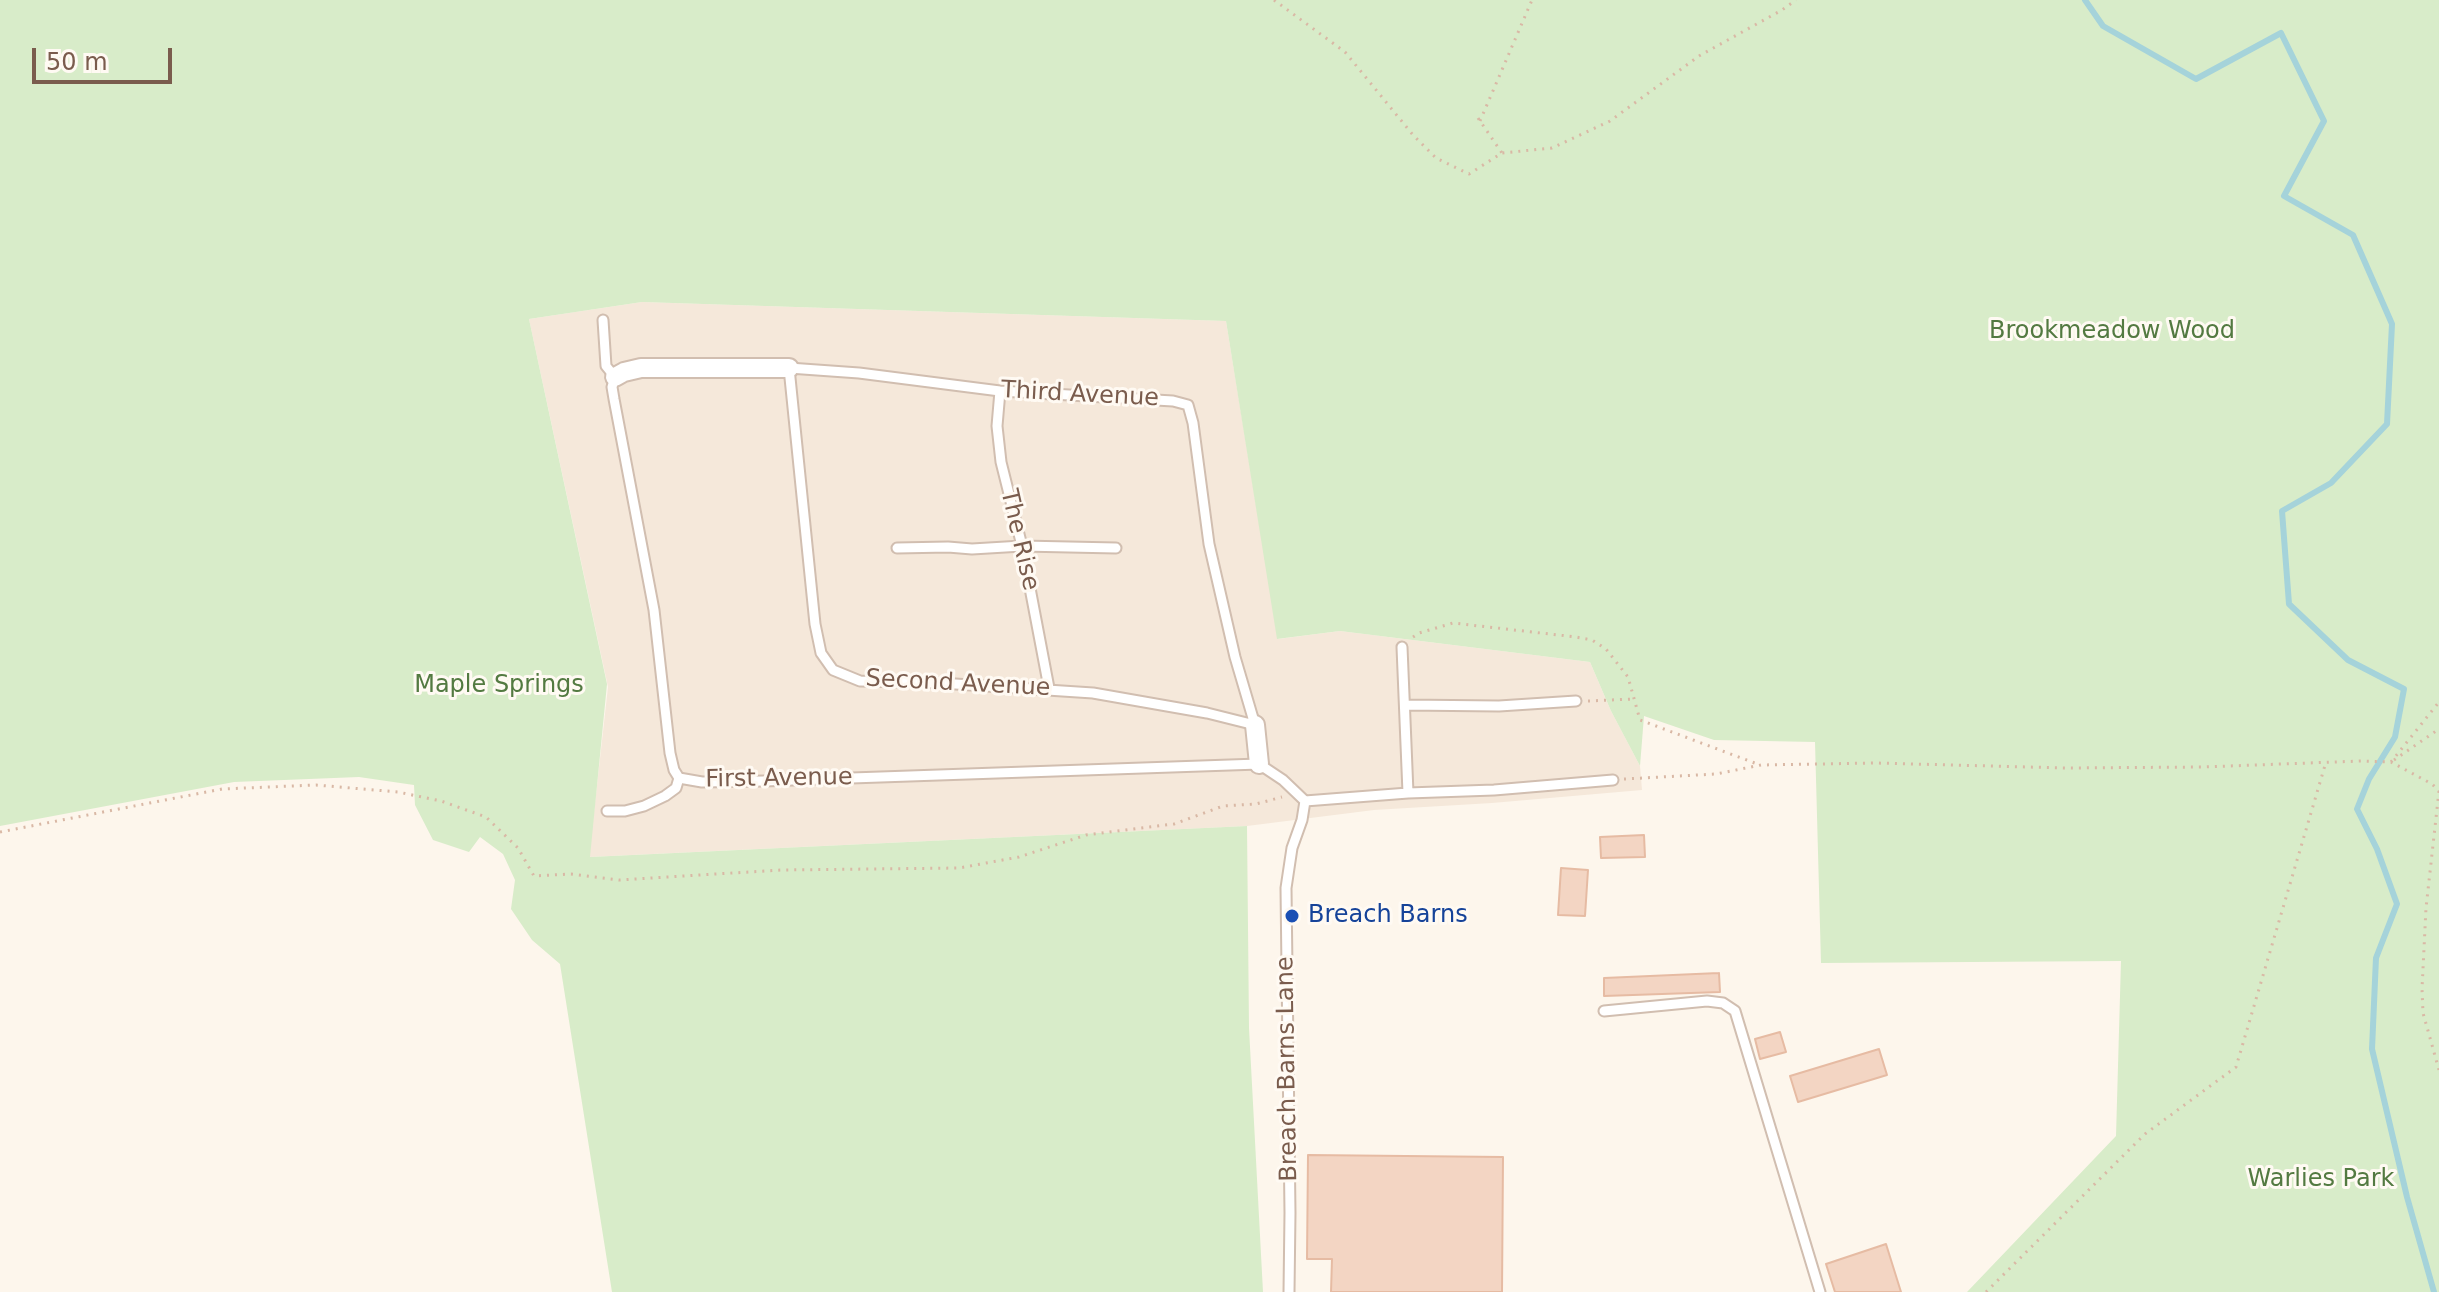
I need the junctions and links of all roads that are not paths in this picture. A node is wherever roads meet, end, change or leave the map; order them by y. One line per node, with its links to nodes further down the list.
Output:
1 (603, 320): 3 (lane, First Avenue)
2 (789, 368): 3 (street); 4 (lane, Third Avenue); 9 (lane, Second Avenue)
3 (615, 377): 14 (lane, First Avenue)
4 (1000, 391): 5 (lane, The Rise); 12 (lane, Third Avenue)
5 (1022, 546): 6 (lane); 7 (lane); 9 (lane, The Rise)
6 (897, 548)
7 (1116, 548)
8 (1402, 647): 11 (lane)
9 (1049, 688): 12 (lane, Second Avenue)
10 (1576, 701): 11 (lane)
11 (1405, 705): 16 (lane)
12 (1255, 725): 13 (street)
13 (1259, 764): 14 (lane, First Avenue); 17 (lane)
14 (679, 778): 18 (lane)
15 (1613, 780): 16 (lane)
16 (1408, 793): 17 (lane)
17 (1305, 801): 20 (lane, Breach Barns Lane)
18 (607, 811)
19 (1604, 1011): 21 (lane)
20 (1289, 1292)
21 (1820, 1292)

